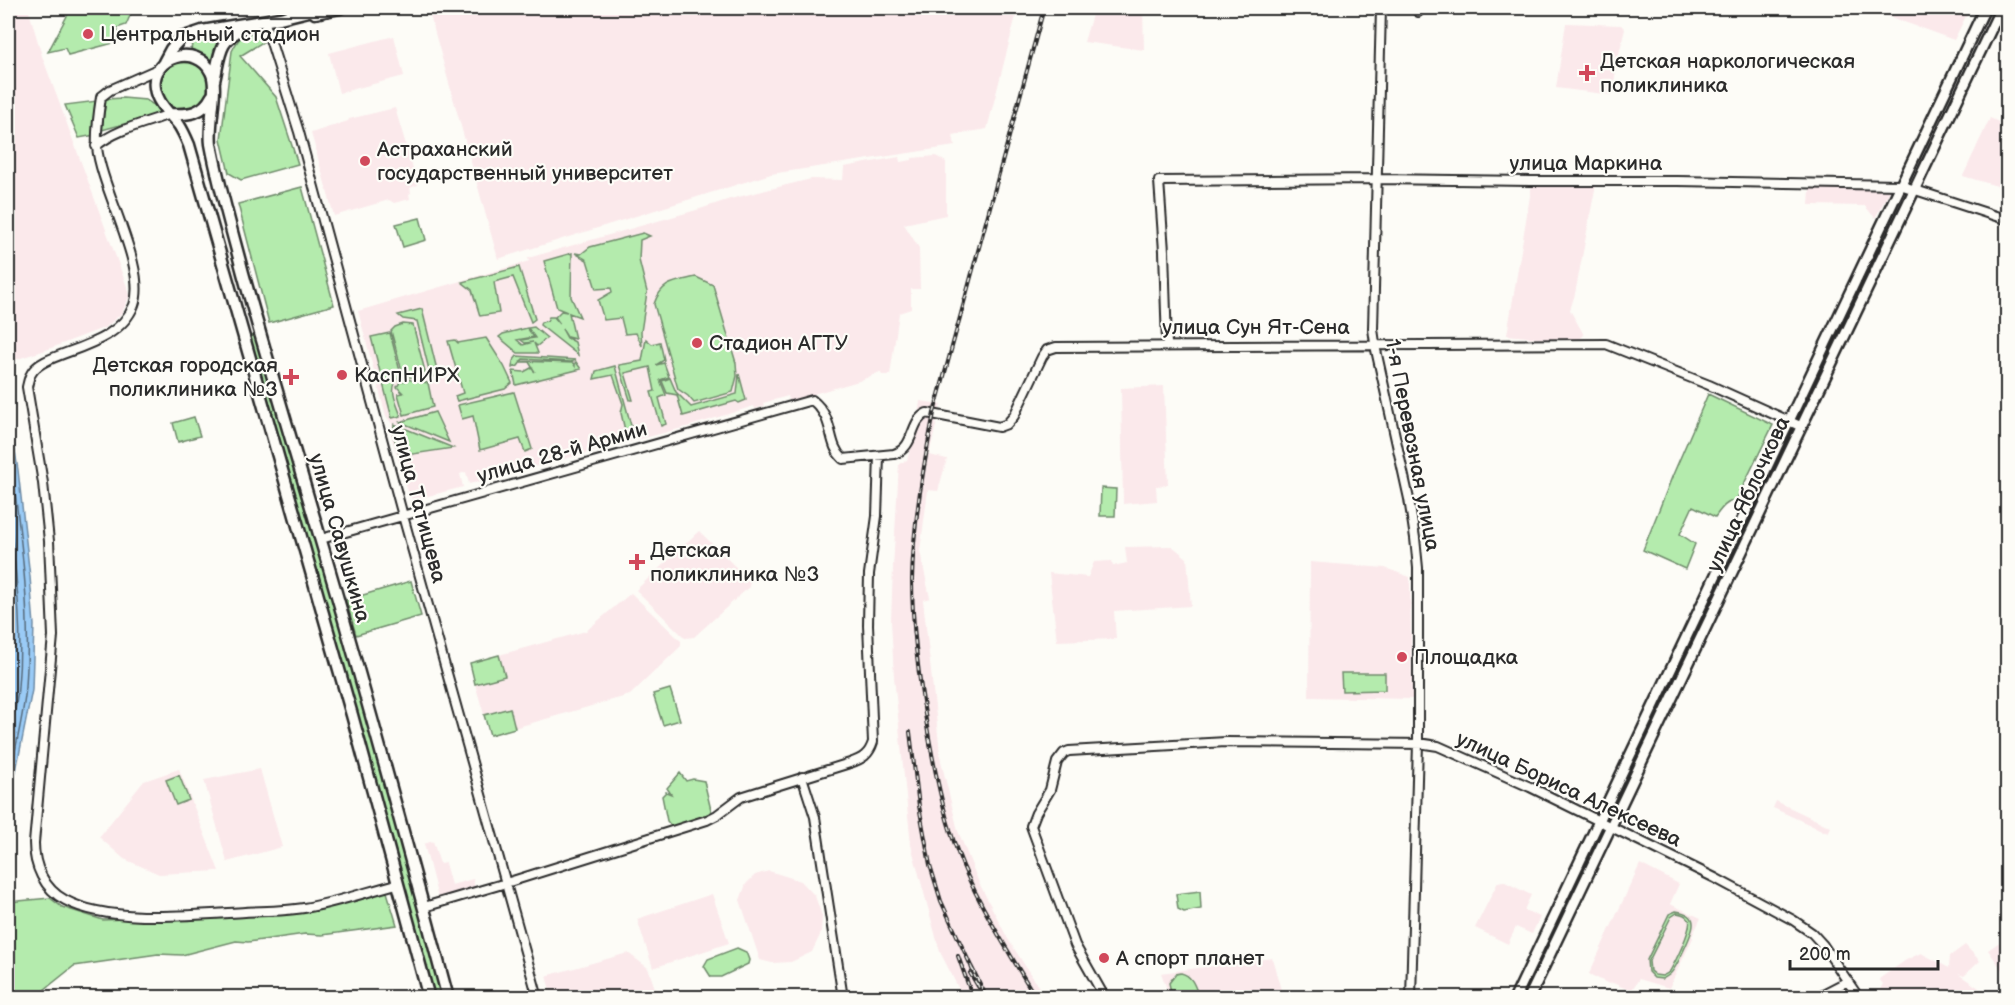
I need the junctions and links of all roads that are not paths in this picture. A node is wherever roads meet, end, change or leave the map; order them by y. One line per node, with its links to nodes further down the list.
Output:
1 (321, 8): 6 (highway)
2 (340, 8): 6 (highway)
3 (1381, 8): 13 (main road, 1-я Перевозная улица)
4 (1985, 8): 14 (main road, улица Яблочкова)
5 (2001, 8): 15 (main road, улица Яблочкова)
6 (265, 22): 7 (highway); 8 (highway); 22 (main road, улица Татищева)
7 (206, 30): 8 (highway); 9 (highway)
8 (223, 43): 10 (highway)
9 (161, 67): 10 (highway); 11 (highway, улица Савушкина); 12 (main road)
10 (214, 84): 11 (highway); 23 (highway, улица Савушкина)
11 (170, 114): 12 (main road); 29 (highway, улица Савушкина)
12 (96, 146): 29 (main road)
13 (1377, 179): 14 (main road, улица Маркина); 17 (main road, улица Маркина); 18 (main road, 1-я Перевозная улица)
14 (1900, 185): 15 (main road, улица Маркина); 19 (main road, улица Яблочкова)
15 (1914, 189): 16 (main road, улица Маркина); 20 (main road, улица Яблочкова)
16 (2007, 220)
17 (1167, 345): 18 (main road, улица Сун Ят-Сена); 21 (main road, улица Сун Ят-Сена)
18 (1375, 345): 19 (main road, улица Сун Ят-Сена); 24 (main road, 1-я Перевозная улица)
19 (1788, 421): 20 (main road, улица Сун Ят-Сена); 26 (main road, улица Яблочкова)
20 (1800, 426): 27 (main road, улица Яблочкова)
21 (879, 456): 22 (main road, улица 28-й Армии); 25 (main road)
22 (403, 516): 23 (main road, улица 28-й Армии); 28 (main road, улица Татищева)
23 (321, 539): 30 (highway, улица Савушкина)
24 (1418, 743): 26 (main road, улица Бориса Алексеева); 36 (main road, улица Бориса Алексеева); 37 (main road, 1-я Перевозная улица)
25 (802, 777): 28 (main road); 35 (main road)
26 (1599, 821): 27 (main road, улица Бориса Алексеева); 38 (main road, улица Яблочкова)
27 (1610, 826): 31 (main road, улица Бориса Алексеева); 39 (main road, улица Яблочкова)
28 (506, 883): 30 (main road); 34 (main road, улица Татищева)
29 (397, 884): 32 (highway, улица Савушкина)
30 (424, 907): 33 (highway, улица Савушкина)
31 (1848, 981): 40 (main road); 41 (main road, улица Бориса Алексеева)
32 (429, 998)
33 (448, 998)
34 (538, 998)
35 (843, 998)
36 (1105, 998)
37 (1411, 998)
38 (1515, 998)
39 (1529, 998)
40 (1815, 998)
41 (1859, 998)

